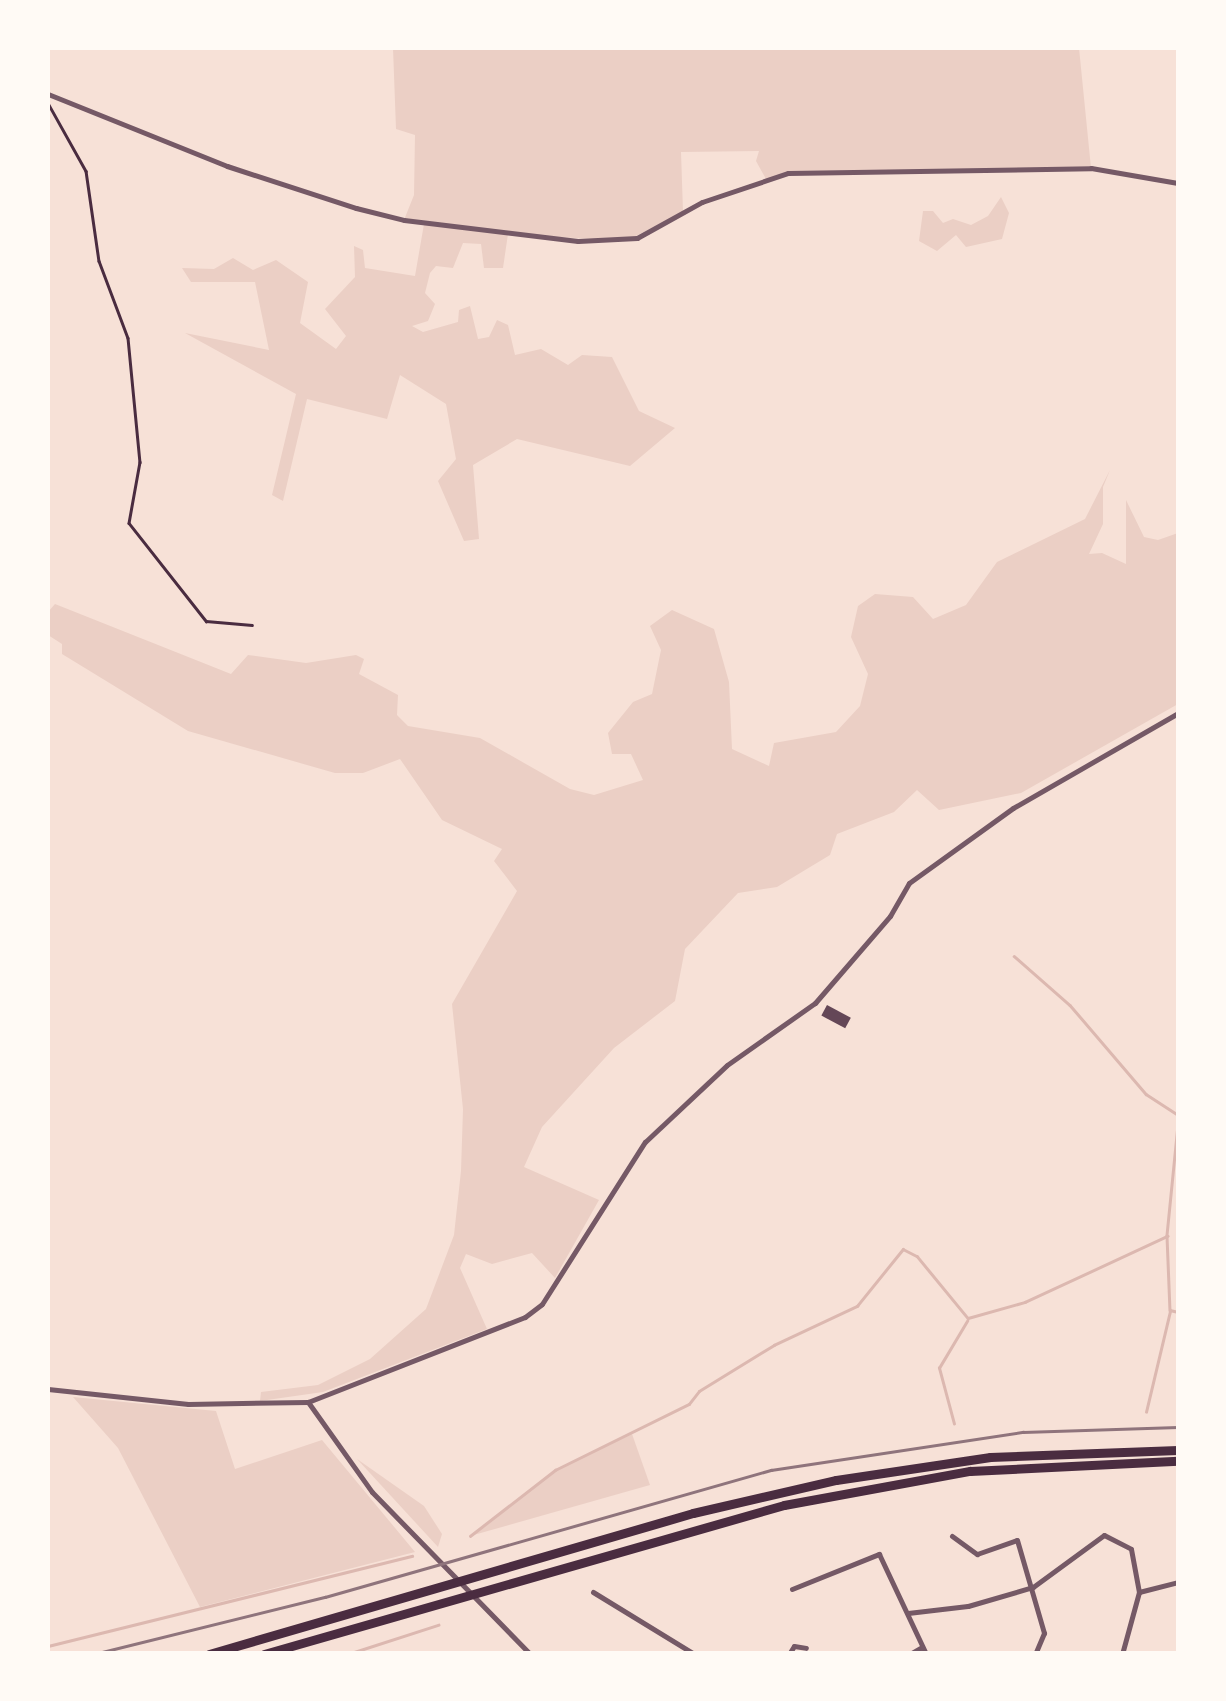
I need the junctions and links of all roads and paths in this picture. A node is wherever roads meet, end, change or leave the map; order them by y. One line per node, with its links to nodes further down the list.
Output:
1 (48, 94): 3 (street)
2 (48, 103): 4 (path)
3 (1178, 183)
4 (252, 625)
5 (1178, 713): 7 (street)
6 (48, 1389): 7 (street)
7 (308, 1402): 21 (street)
8 (1178, 1450): 19 (highway)
9 (1178, 1461): 20 (highway)
10 (952, 1536): 12 (street)
11 (1178, 1582): 15 (street)
12 (1033, 1586): 15 (street); 16 (street); 25 (street)
13 (792, 1589): 16 (street)
14 (593, 1592): 22 (street)
15 (1139, 1592): 26 (street)
16 (908, 1613): 18 (street)
17 (806, 1648): 23 (street)
18 (924, 1650): 24 (street)
19 (209, 1654)
20 (264, 1654)
21 (530, 1654)
22 (694, 1654)
23 (789, 1654)
24 (910, 1654)
25 (1036, 1654)
26 (1122, 1654)

